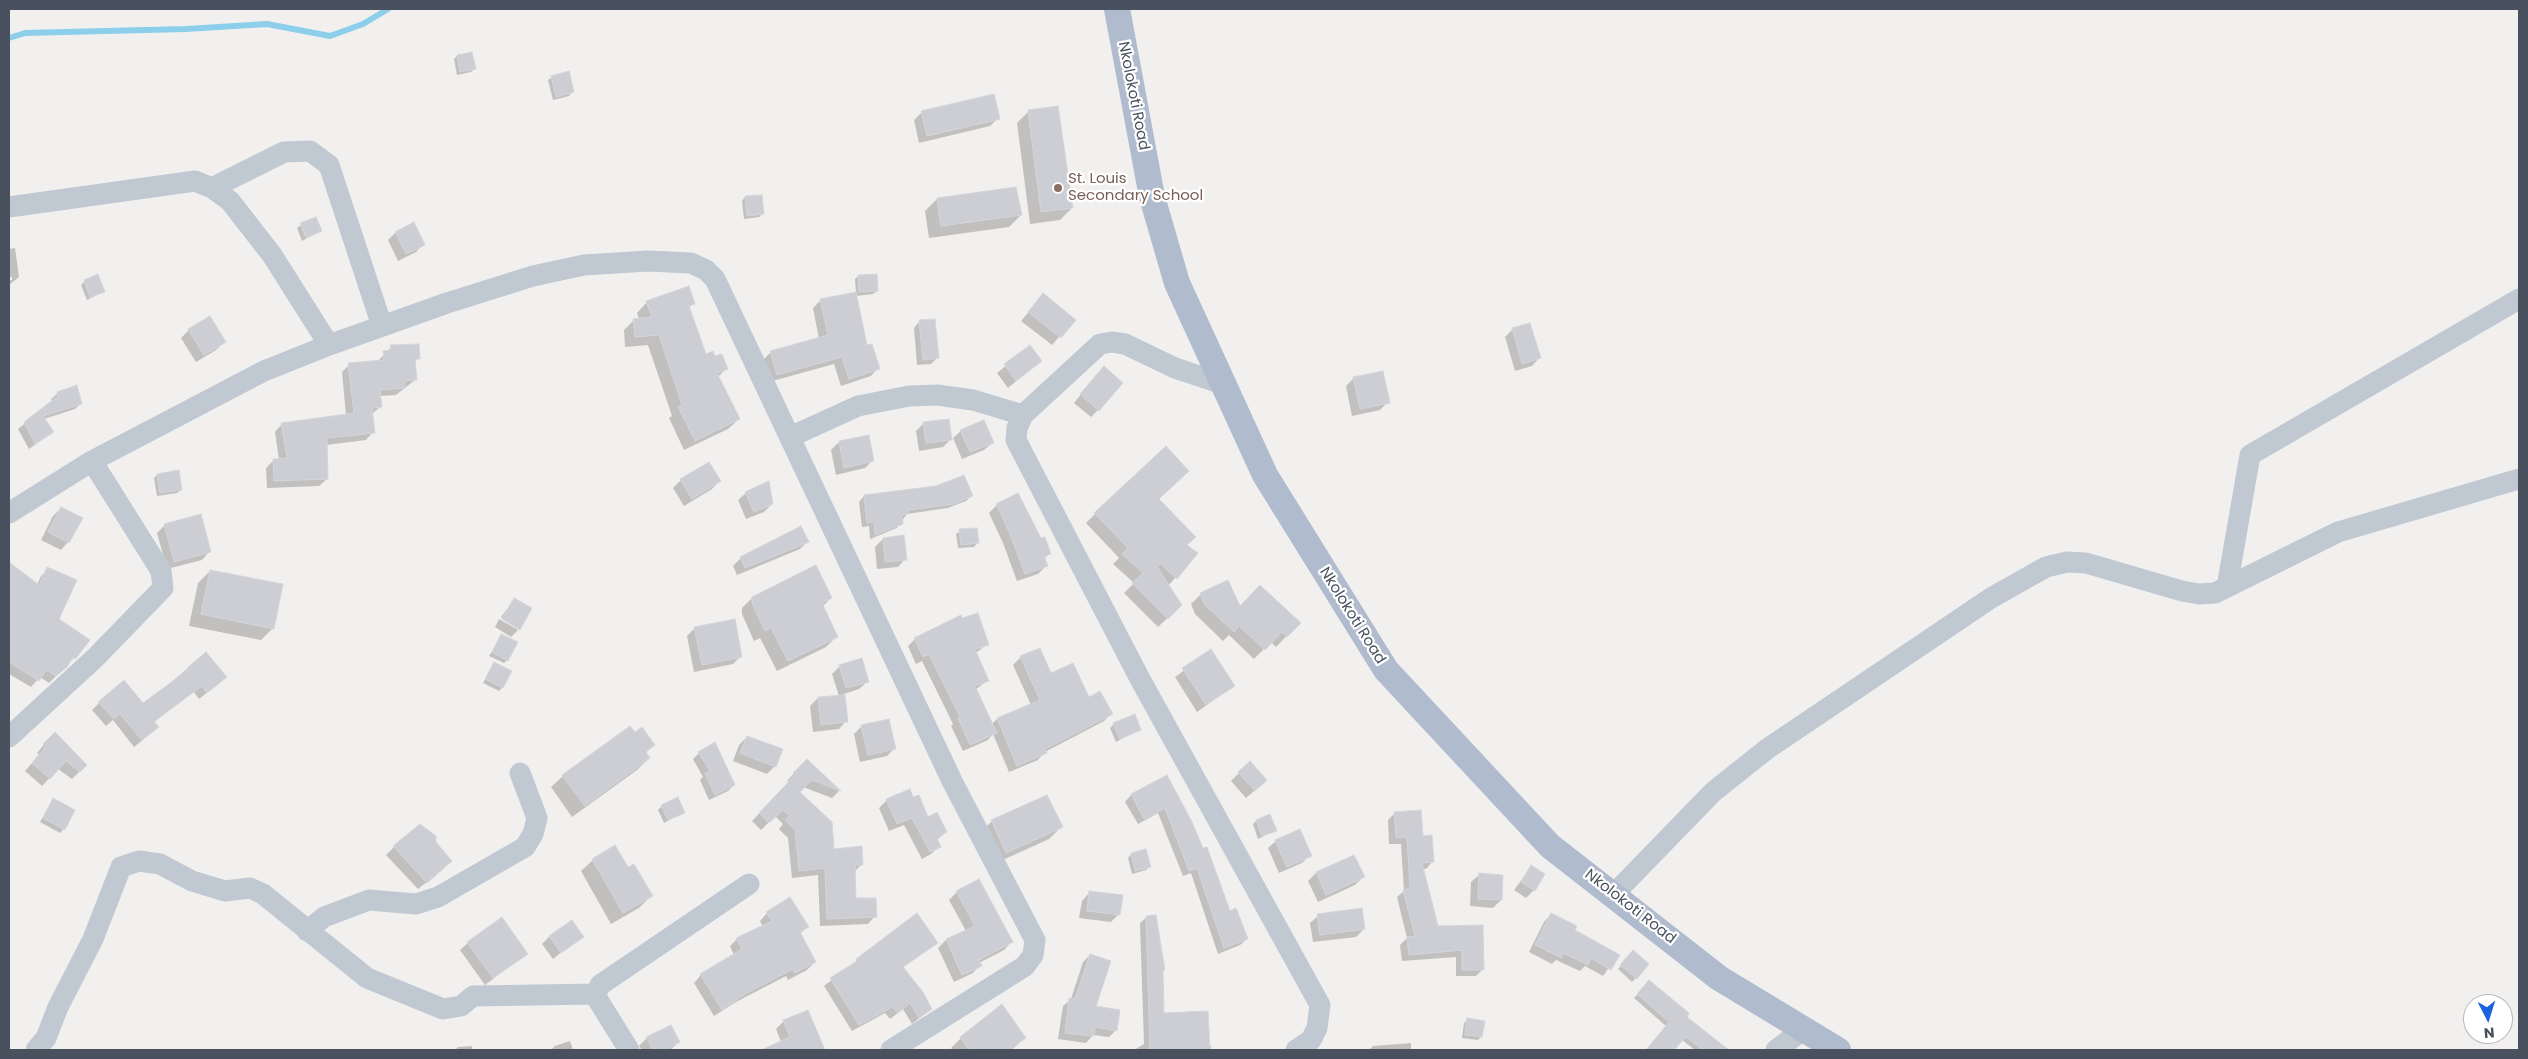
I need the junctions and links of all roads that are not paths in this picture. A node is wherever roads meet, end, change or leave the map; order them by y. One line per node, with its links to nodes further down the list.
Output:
1 (1117, 9): 7 (main road, Nkolokoti Road)
2 (212, 188): 3 (street); 5 (street); 6 (street)
3 (9, 207)
4 (2519, 299): 13 (street)
5 (382, 326): 6 (street); 9 (street)
6 (329, 345): 10 (street)
7 (1220, 382): 8 (street); 17 (main road, Nkolokoti Road)
8 (1022, 415): 9 (street); 24 (street)
9 (790, 437): 23 (street)
10 (92, 461): 12 (street); 14 (street)
11 (2519, 479): 13 (street)
12 (9, 513)
13 (2227, 587): 17 (street)
14 (9, 737)
15 (520, 773): 18 (street)
16 (749, 884): 19 (street)
17 (1614, 894): 20 (main road, Nkolokoti Road)
18 (307, 931): 19 (street); 21 (street)
19 (596, 994): 22 (street)
20 (1803, 1030): 25 (street); 26 (main road, Nkolokoti Road)
21 (36, 1050)
22 (629, 1050)
23 (891, 1050)
24 (1296, 1050)
25 (1776, 1050)
26 (1838, 1050)

